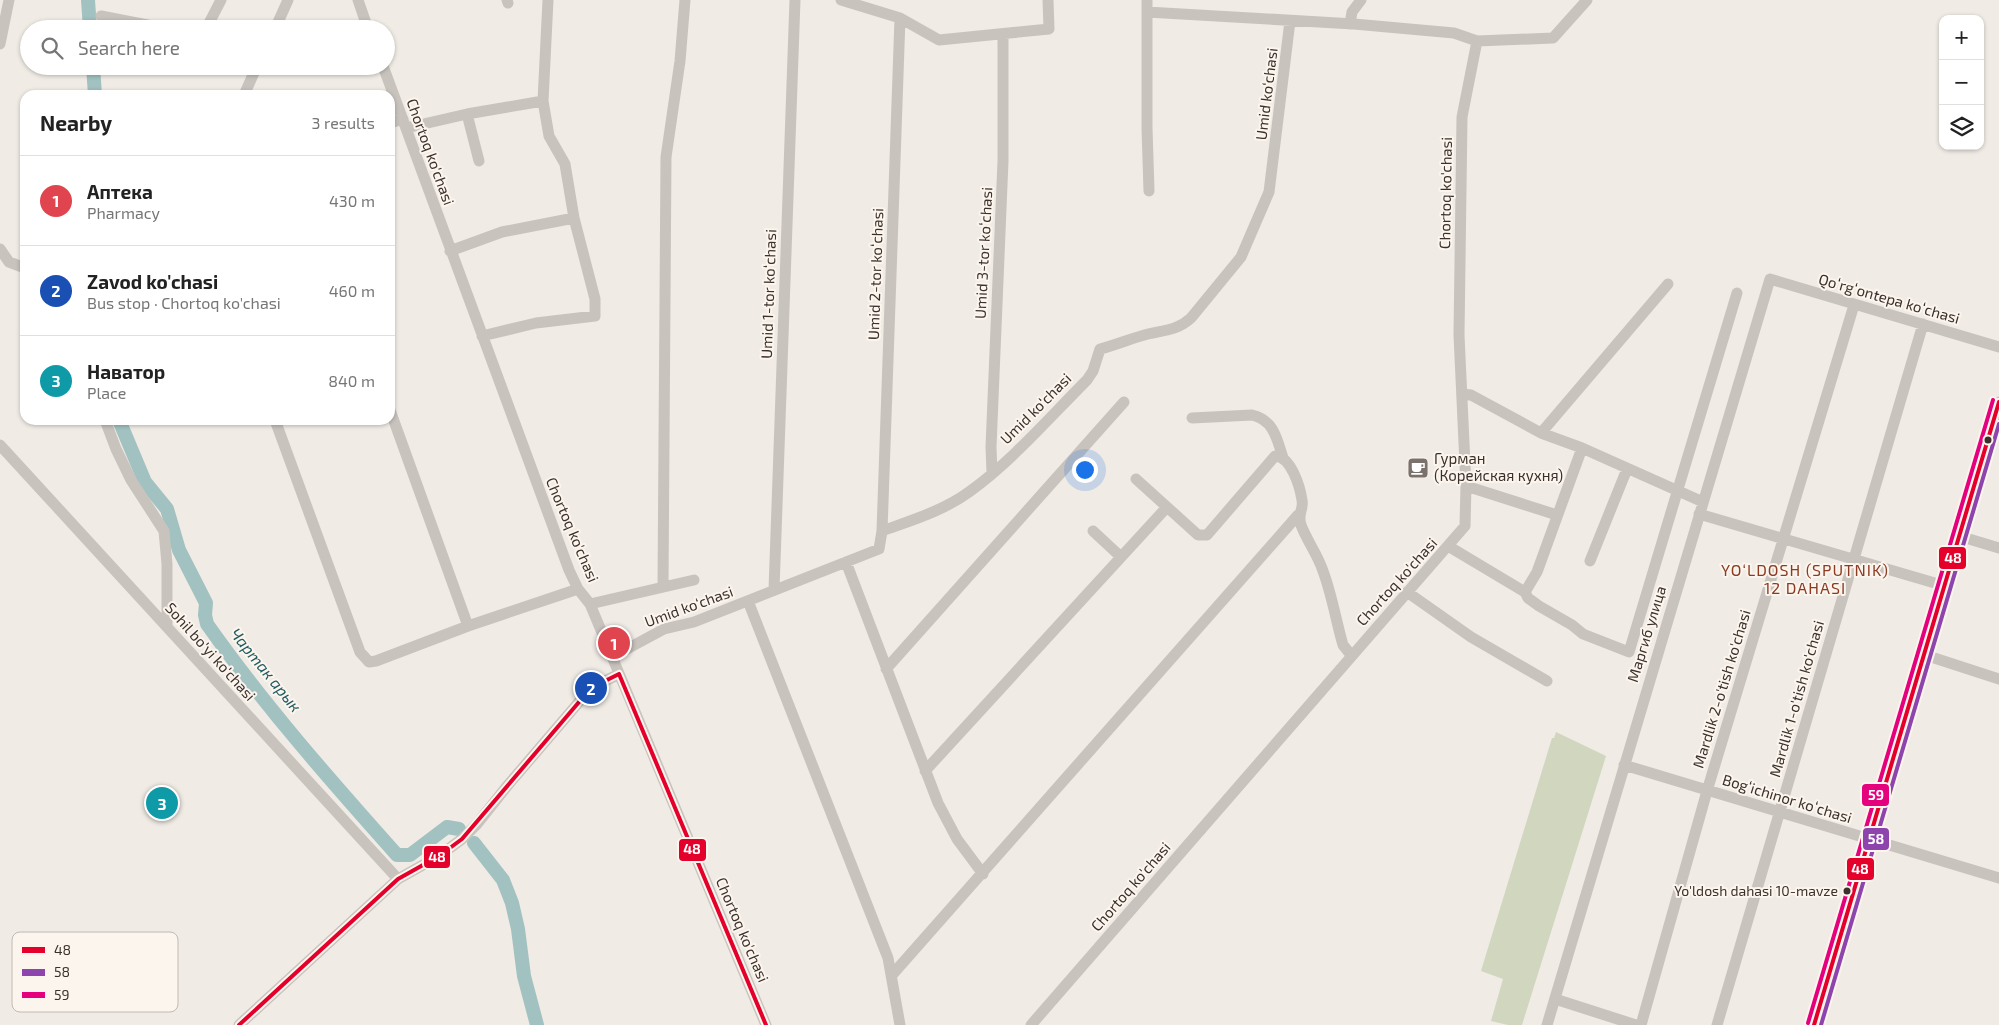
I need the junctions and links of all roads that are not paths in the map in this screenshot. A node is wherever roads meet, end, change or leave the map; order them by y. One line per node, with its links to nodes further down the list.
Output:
1 (9, 0): 24 (street)
2 (221, 0): 17 (street)
3 (288, 0): 18 (street)
4 (358, 0): 19 (street)
5 (548, 0): 30 (street)
6 (684, 0): 79 (street)
7 (795, 0): 82 (street, Umid 1-tor koʻchasi)
8 (841, 0): 15 (street)
9 (1048, 0): 22 (street)
10 (1147, 0): 13 (street)
11 (1361, 0): 21 (street)
12 (1587, 0): 23 (street)
13 (1147, 12): 20 (street); 35 (street)
14 (101, 16): 16 (street)
15 (900, 18): 22 (street); 68 (street, Umid 2-tor koʻchasi)
16 (122, 20)
17 (211, 20)
18 (279, 20)
19 (365, 20)
20 (1290, 21): 21 (street); 59 (street, Umid ko‘chasi)
21 (1350, 24): 23 (street)
22 (1003, 34): 59 (street, Umid 3-tor koʻchasi)
23 (1477, 41): 47 (street, Chortoq ko'chasi)
24 (0, 44)
25 (253, 75): 27 (street)
26 (386, 75): 28 (street, Chortoq ko'chasi)
27 (246, 90)
28 (392, 90)
29 (395, 99): 33 (street, Chortoq ko'chasi)
30 (543, 101): 31 (street); 36 (street)
31 (467, 114): 33 (street); 34 (street)
32 (395, 124): 33 (street)
33 (404, 124): 38 (street, Chortoq ko'chasi)
34 (479, 161)
35 (1149, 191)
36 (574, 218): 38 (street); 45 (street)
37 (0, 249): 39 (street)
38 (450, 251): 45 (street, Chortoq ko'chasi)
39 (20, 268)
40 (1770, 279): 43 (street, Qoʻrgʻontepa koʻchasi); 63 (street, Маргиб улица)
41 (1668, 284): 54 (street)
42 (1737, 293): 62 (street)
43 (1854, 305): 44 (street, Qoʻrgʻontepa koʻchasi); 71 (street, Mardlik 2-o'tish ko'chasi)
44 (1923, 324): 46 (street, Qoʻrgʻontepa koʻchasi); 75 (street, Mardlik 1-o'tish ko'chasi)
45 (482, 336): 81 (street, Chortoq ko'chasi)
46 (1999, 346)
47 (1462, 394): 54 (street); 61 (street, Chortoq ko'chasi)
48 (1124, 402): 92 (street)
49 (1999, 402): 70 (street)
50 (1192, 418): 57 (street)
51 (395, 424): 87 (street)
52 (107, 425): 88 (street)
53 (277, 425): 87 (street)
54 (1541, 433): 56 (street)
55 (0, 444): 88 (street, Sohil bo'yi ko'chasi)
56 (1582, 448): 58 (street); 67 (street)
57 (1283, 458): 64 (street); 66 (street)
58 (1626, 469): 62 (street); 76 (street)
59 (992, 473): 68 (street, Umid ko‘chasi)
60 (1136, 479): 64 (street)
61 (1466, 486): 67 (street); 72 (street, Chortoq ko'chasi)
62 (1676, 491): 63 (street); 84 (street)
63 (1703, 502): 65 (street, Маргиб улица)
64 (1167, 507): 74 (street)
65 (1699, 514): 71 (street); 96 (street, Маргиб улица)
66 (1298, 515): 90 (street); 101 (street)
67 (1557, 515): 84 (street)
68 (882, 531): 77 (street, Umid ko‘chasi)
69 (1093, 531): 74 (street)
70 (1959, 536): 73 (street); 80 (street)
71 (1783, 540): 75 (street); 98 (street, Mardlik 2-o'tish ko'chasi)
72 (1448, 546): 83 (street, Chortoq ko'chasi); 84 (street)
73 (1999, 548)
74 (1121, 557): 97 (street)
75 (1853, 560): 80 (street); 99 (street, Mardlik 1-o'tish ko'chasi)
76 (1590, 561)
77 (846, 562): 82 (street, Umid ko‘chasi); 92 (street)
78 (694, 580): 79 (street)
79 (663, 586): 86 (street)
80 (1945, 586): 89 (street)
81 (578, 589): 86 (street, Chortoq ko'chasi); 87 (street)
82 (774, 590): 85 (street, Umid ko‘chasi)
83 (1407, 592): 90 (street, Chortoq ko'chasi); 95 (street)
84 (1525, 592)
85 (748, 601): 91 (street, Umid ko‘chasi); 104 (street)
86 (590, 604): 91 (street, Chortoq ko'chasi)
87 (468, 626)
88 (167, 627): 103 (street, Sohil bo'yi ko'chasi)
89 (1925, 655): 94 (street); 100 (street)
90 (1351, 656): 109 (street, Chortoq ko'chasi)
91 (612, 657): 93 (street, Chortoq ko'chasi)
92 (886, 669): 97 (street)
93 (619, 674): 103 (street); 107 (street, Chortoq ko'chasi)
94 (1999, 679)
95 (1547, 681)
96 (1624, 765): 98 (street, Bogʻichinor koʻchasi); 105 (street, Маргиб улица)
97 (925, 771): 101 (street)
98 (1707, 791): 99 (street, Bogʻichinor koʻchasi); 112 (street, Mardlik 2-o'tish ko'chasi)
99 (1779, 812): 100 (street, Bogʻichinor koʻchasi); 113 (street, Mardlik 1-o'tish ko'chasi)
100 (1870, 839): 102 (street, Bogʻichinor koʻchasi); 114 (street)
101 (983, 874): 104 (street)
102 (1999, 878)
103 (398, 879): 106 (street)
104 (892, 975): 108 (street)
105 (1555, 999): 110 (street, Маргиб улица); 111 (street)
106 (239, 1025)
107 (766, 1025)
108 (900, 1025)
109 (1031, 1025)
110 (1547, 1025)
111 (1636, 1025)
112 (1642, 1025)
113 (1717, 1025)
114 (1814, 1025)

